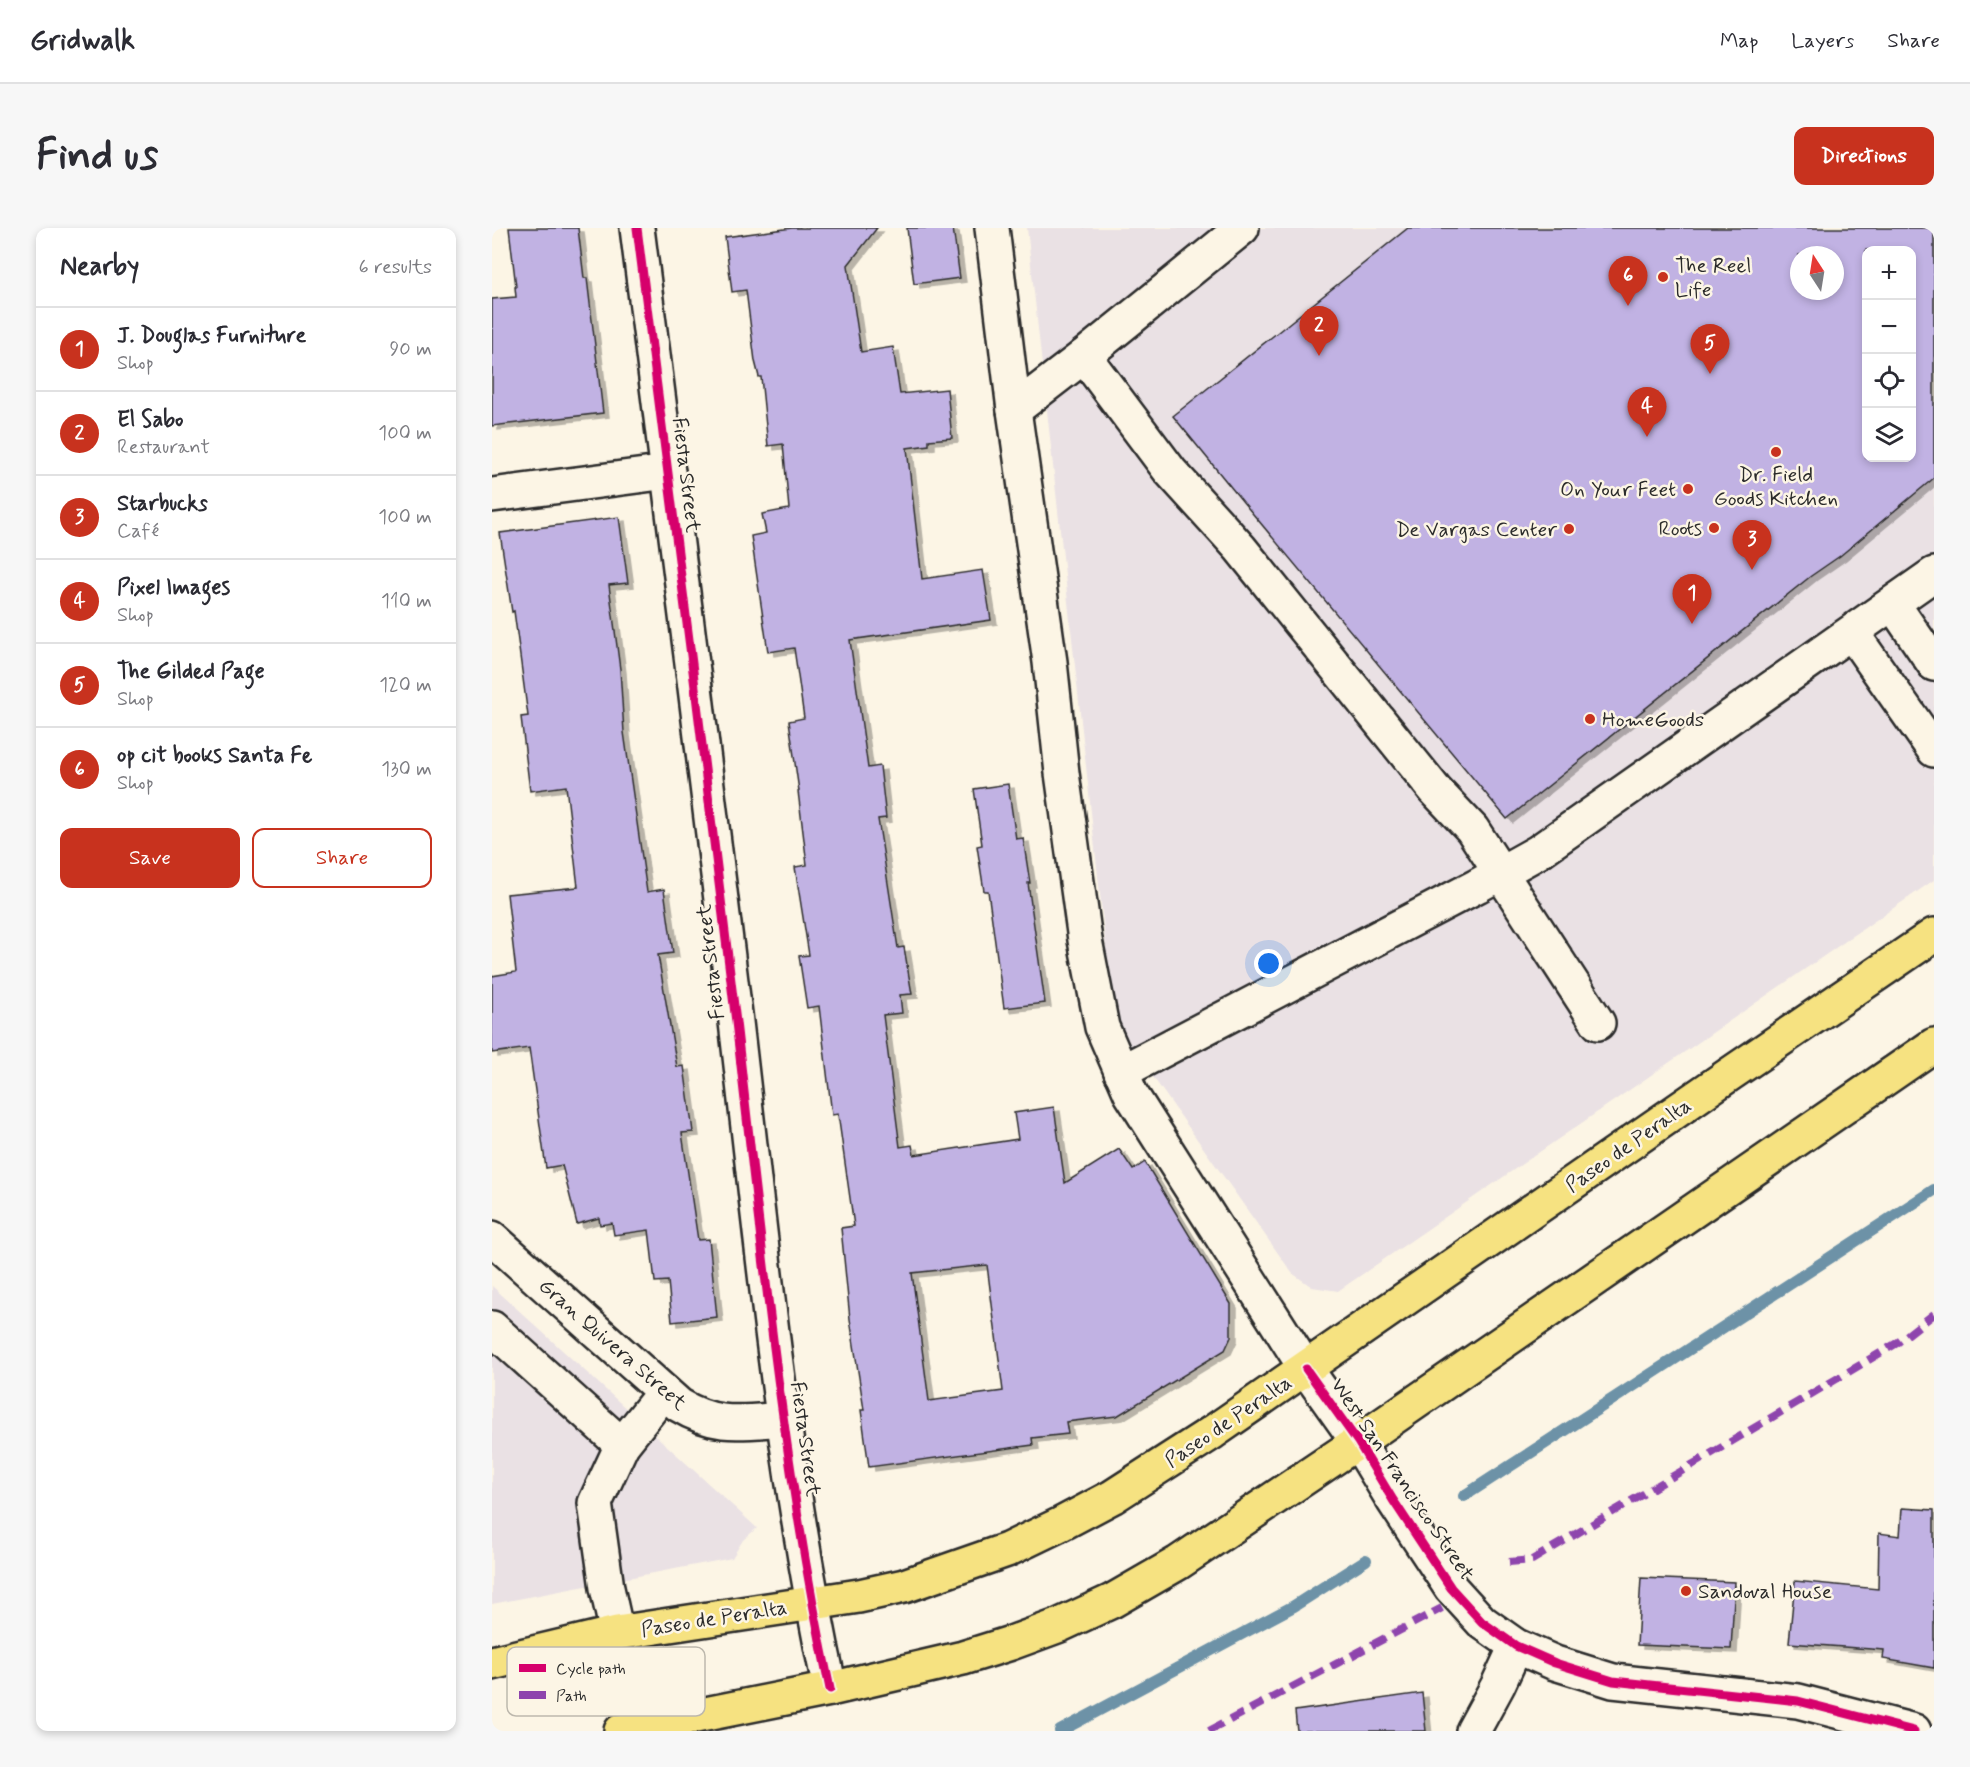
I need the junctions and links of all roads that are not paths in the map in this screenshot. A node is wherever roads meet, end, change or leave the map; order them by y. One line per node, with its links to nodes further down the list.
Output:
1 (637, 228): 6 (street, Fiesta Street)
2 (992, 228): 5 (street, West San Francisco Street)
3 (1242, 228): 4 (street)
4 (1084, 356): 5 (street); 13 (street)
5 (1014, 410): 17 (street, West San Francisco Street)
6 (668, 472): 7 (street); 22 (street, Fiesta Street)
7 (492, 495)
8 (1934, 574): 9 (street)
9 (1893, 603): 10 (street); 11 (street)
10 (1852, 633): 12 (street); 13 (street)
11 (1934, 664)
12 (1934, 750)
13 (1501, 872): 15 (street); 17 (street)
14 (1934, 935): 20 (main road, Paseo de Peralta)
15 (1599, 1023)
16 (1934, 1045): 23 (main road)
17 (1121, 1072): 20 (street, West San Francisco Street)
18 (492, 1238): 21 (street, Gran Quivera Street)
19 (492, 1328): 24 (street)
20 (1306, 1369): 23 (street, West San Francisco Street); 25 (main road, Paseo de Peralta)
21 (664, 1392): 22 (street, Gran Quivera Street); 24 (street)
22 (783, 1419): 25 (street, Fiesta Street)
23 (1358, 1442): 27 (street, West San Francisco Street); 31 (main road)
24 (622, 1445): 26 (street)
25 (812, 1603): 26 (main road, Paseo de Peralta); 31 (street, Fiesta Street)
26 (617, 1633): 28 (main road, Paseo de Peralta)
27 (1516, 1646): 35 (street); 36 (street, West San Francisco Street)
28 (556, 1647)
29 (507, 1659): 30 (main road, Paseo de Peralta)
30 (492, 1663)
31 (830, 1689): 32 (main road)
32 (705, 1714)
33 (696, 1716): 34 (main road)
34 (621, 1731)
35 (1473, 1731)
36 (1914, 1731)

